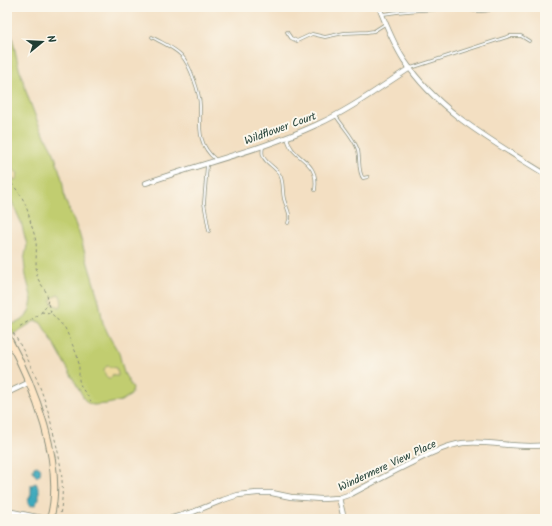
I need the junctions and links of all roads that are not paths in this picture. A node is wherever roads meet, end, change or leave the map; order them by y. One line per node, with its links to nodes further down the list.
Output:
1 (380, 7): 3 (street)
2 (489, 10): 3 (lane)
3 (382, 14): 4 (street)
4 (386, 24): 5 (lane); 8 (street)
5 (287, 32)
6 (152, 38): 12 (lane)
7 (528, 41): 8 (lane)
8 (410, 68): 9 (street, Wildflower Court); 14 (street)
9 (336, 116): 10 (street, Wildflower Court); 15 (lane)
10 (288, 137): 11 (street, Wildflower Court); 17 (lane)
11 (265, 145): 12 (street, Wildflower Court); 18 (lane)
12 (216, 160): 13 (street, Wildflower Court)
13 (207, 163): 16 (street, Wildflower Court); 19 (lane)
14 (545, 174)
15 (368, 177)
16 (146, 183)
17 (315, 190)
18 (288, 223)
19 (208, 231)
20 (7, 336): 21 (street)
21 (30, 382): 22 (street); 27 (street)
22 (7, 393)
23 (545, 445): 24 (street, Windermere View Place)
24 (339, 498): 26 (street, Windermere View Place); 30 (street)
25 (7, 511): 27 (street)
26 (193, 512): 28 (street, Windermere View Place); 29 (street)
27 (48, 519)
28 (169, 519)
29 (195, 519)
30 (344, 519)

